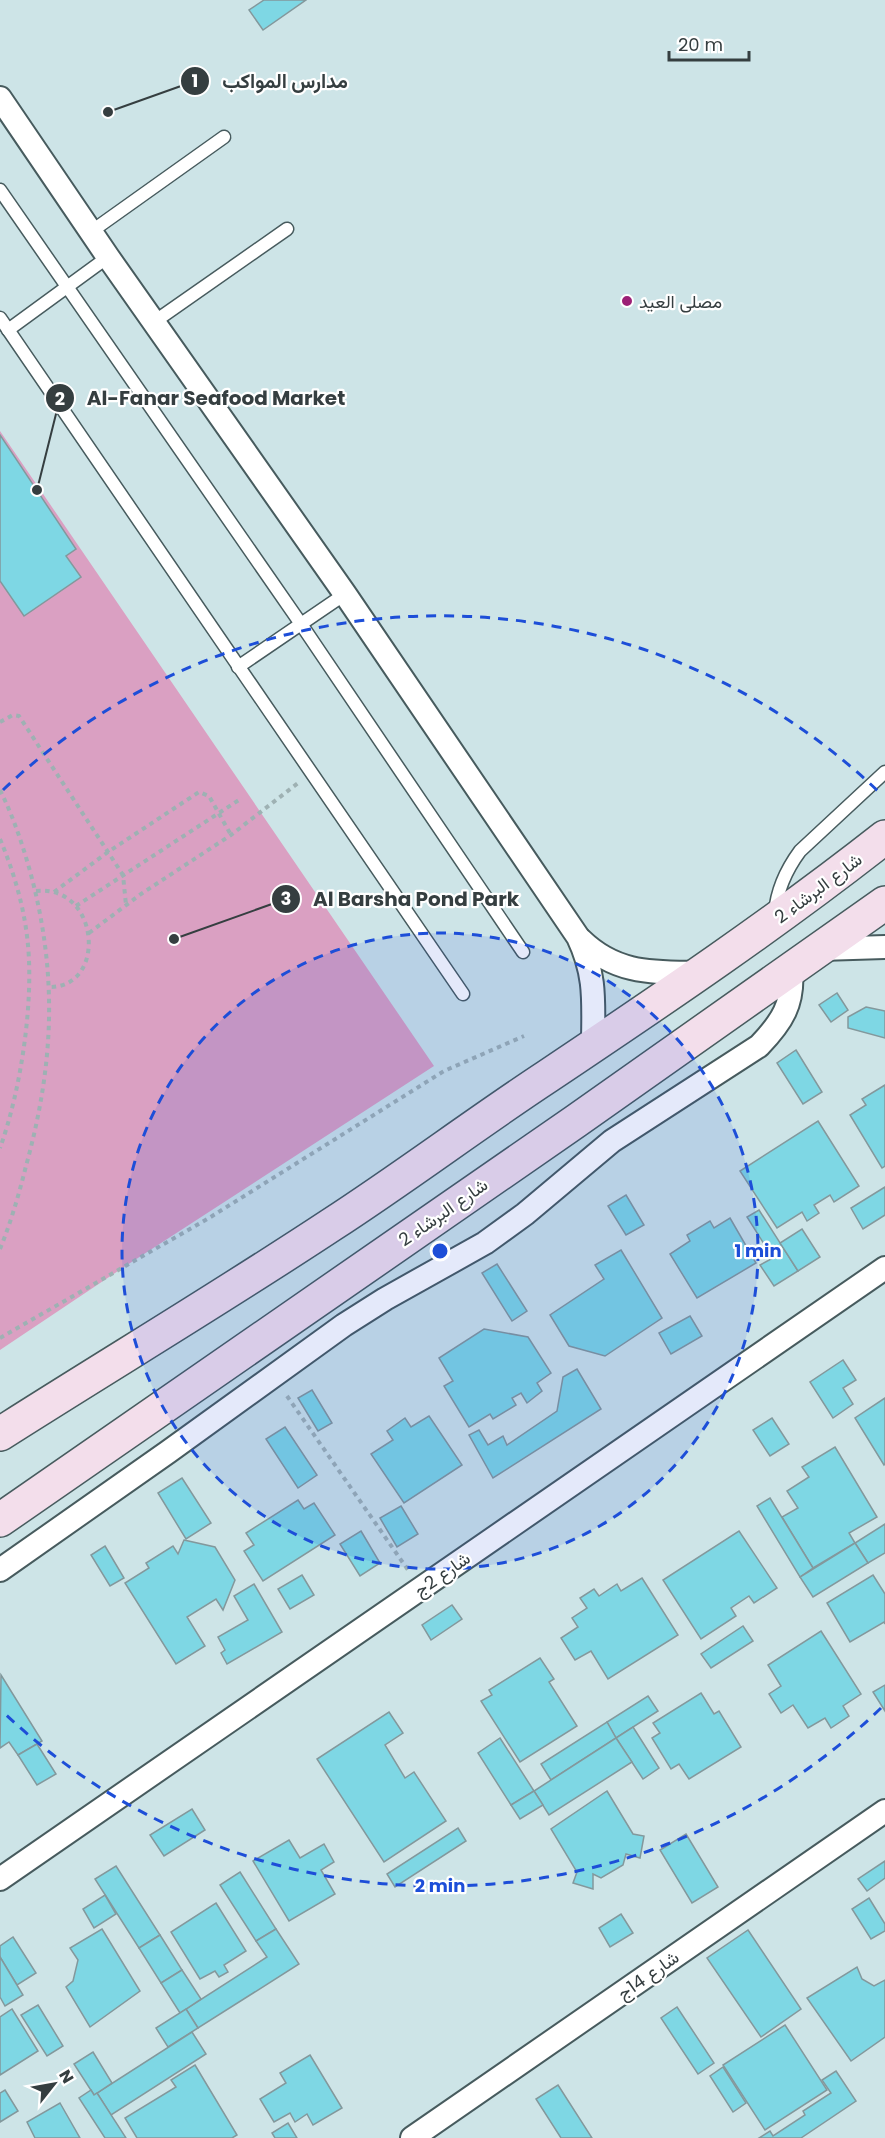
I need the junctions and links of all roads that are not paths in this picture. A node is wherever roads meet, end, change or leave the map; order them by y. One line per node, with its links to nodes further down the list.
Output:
1 (0, 98): 5 (street)
2 (224, 137): 5 (lane)
3 (0, 190): 7 (lane)
4 (287, 229): 9 (lane)
5 (92, 231): 6 (street)
6 (108, 257): 7 (lane); 9 (street)
7 (68, 287): 10 (lane); 12 (lane)
8 (0, 318): 10 (lane)
9 (154, 322): 11 (street)
10 (8, 330): 13 (lane)
11 (345, 594): 12 (lane); 18 (street)
12 (301, 624): 13 (lane); 21 (lane)
13 (238, 667): 24 (lane)
14 (885, 772): 17 (lane)
15 (885, 837): 17 (street, شارع البرشاء 2)
16 (885, 903): 20 (street, شارع البرشاء 2)
17 (774, 921): 23 (street, شارع البرشاء 2)
18 (578, 937): 23 (street); 25 (street)
19 (885, 948): 20 (street)
20 (821, 949): 22 (street, شارع البرشاء 2)
21 (523, 952)
22 (791, 969): 28 (street, شارع البرشاء 2); 29 (street)
23 (701, 973): 25 (street, شارع البرشاء 2)
24 (463, 994)
25 (593, 1047): 27 (street, شارع البرشاء 2)
26 (885, 1268): 31 (street, شارع 2ج)
27 (0, 1434)
28 (0, 1520)
29 (0, 1570)
30 (885, 1811): 32 (street, شارع 14ج)
31 (0, 1879)
32 (412, 2138)

